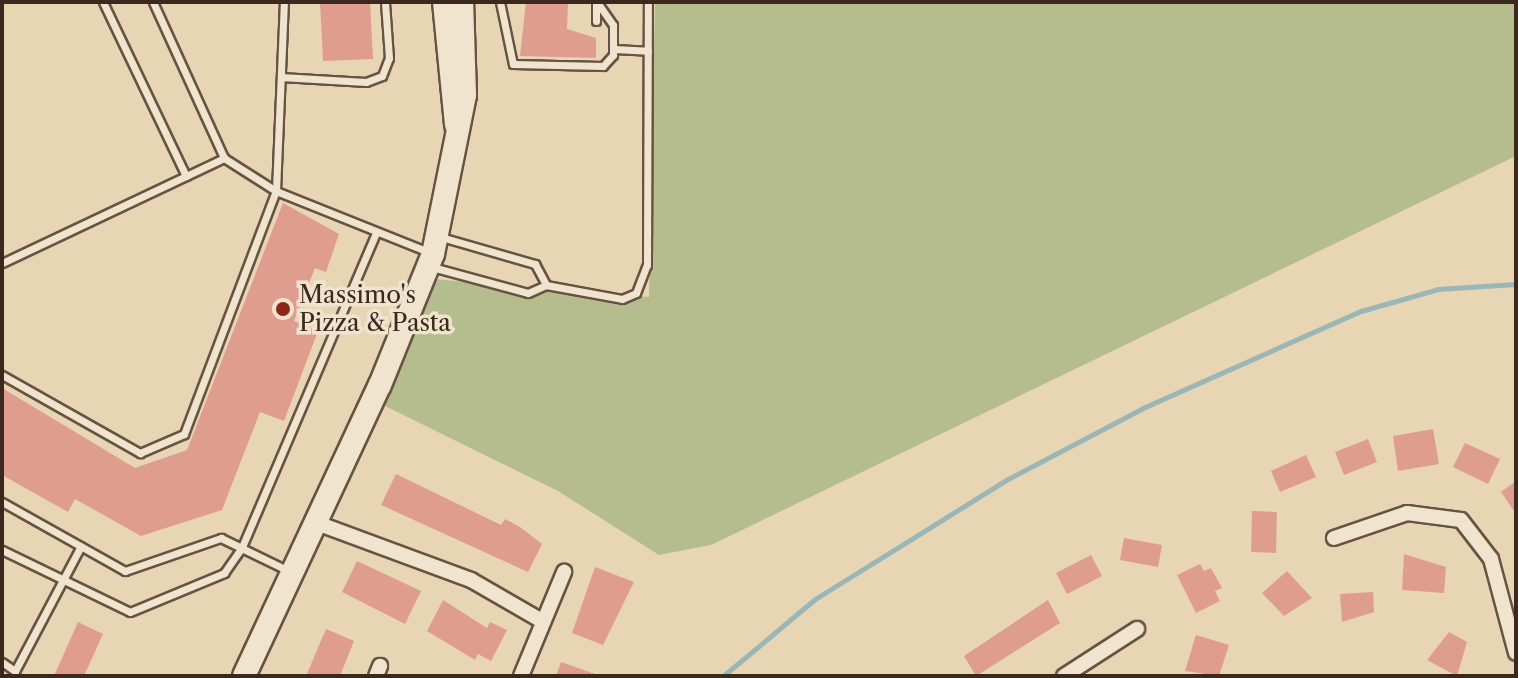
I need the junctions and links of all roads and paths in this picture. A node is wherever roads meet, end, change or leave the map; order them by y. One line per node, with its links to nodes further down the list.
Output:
1 (153, 2): 15 (lane)
2 (284, 2): 13 (lane)
3 (385, 2): 13 (lane)
4 (444, 2): 14 (street)
5 (462, 2): 14 (street)
6 (500, 2): 11 (lane)
7 (597, 2): 10 (lane); 11 (lane)
8 (648, 2): 12 (lane)
9 (106, 3): 16 (lane)
10 (596, 21)
11 (614, 49): 12 (lane)
12 (648, 51): 21 (lane)
13 (281, 77): 17 (lane)
14 (456, 125): 19 (street)
15 (224, 158): 16 (lane); 17 (lane)
16 (186, 176): 20 (lane)
17 (276, 191): 18 (lane); 22 (lane)
18 (376, 233): 19 (lane); 27 (lane)
19 (432, 252): 21 (lane); 21 (lane); 24 (street)
20 (2, 263)
21 (546, 285)
22 (2, 375)
23 (2, 502): 26 (lane)
24 (317, 523): 30 (street); 32 (street)
25 (1334, 538): 34 (street)
26 (81, 546): 27 (lane); 31 (lane)
27 (242, 547): 30 (lane); 31 (lane)
28 (2, 550): 31 (lane)
29 (564, 572): 32 (street)
30 (293, 573): 36 (street)
31 (61, 582): 35 (lane)
32 (542, 621): 37 (street)
33 (1137, 629): 38 (street)
34 (1516, 653)
35 (2, 662)
36 (244, 676)
37 (521, 676)
38 (1064, 676)

